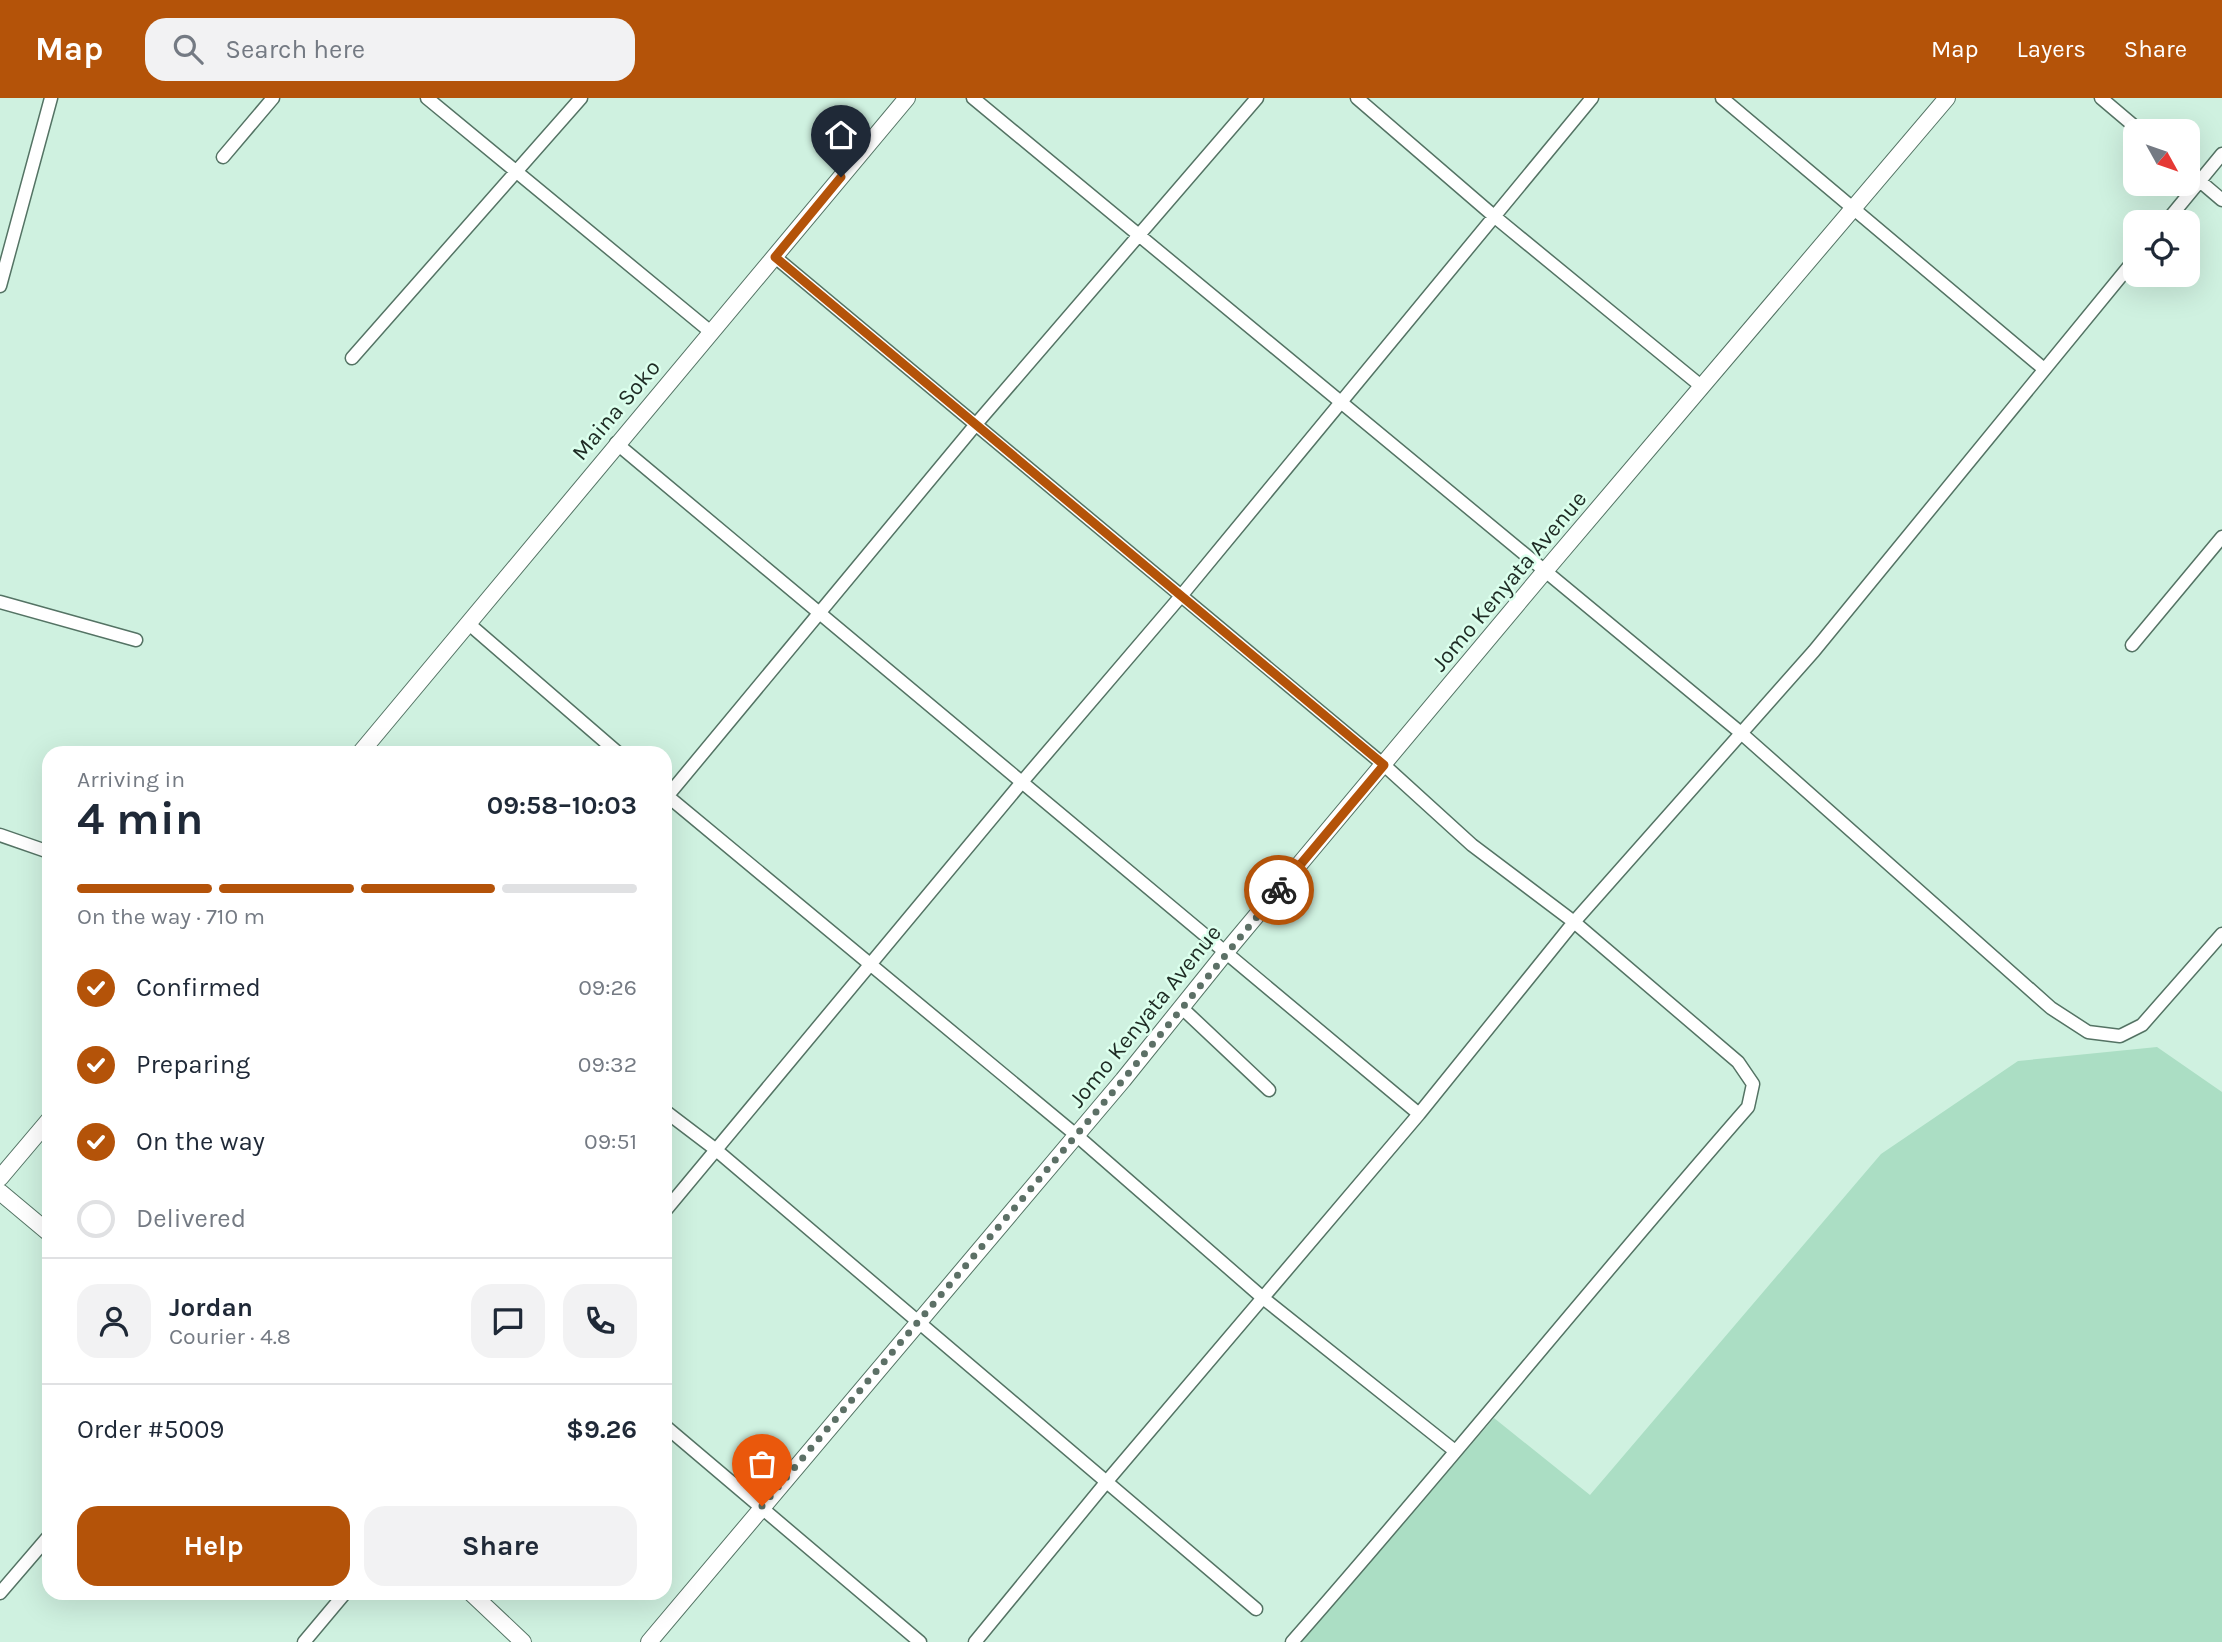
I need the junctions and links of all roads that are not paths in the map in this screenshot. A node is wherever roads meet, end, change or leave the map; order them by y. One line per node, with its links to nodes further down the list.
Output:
1 (51, 98): 26 (street)
2 (273, 98): 15 (street)
3 (427, 98): 16 (street)
4 (581, 98): 16 (street)
5 (907, 98): 24 (street, Maina Soko)
6 (973, 98): 23 (street)
7 (1257, 98): 23 (street)
8 (1357, 98): 22 (street)
9 (1592, 98): 22 (street)
10 (1722, 98): 20 (street)
11 (1947, 98): 20 (street, Jomo Kenyata Avenue)
12 (2101, 98): 13 (street)
13 (2126, 119)
14 (2222, 154): 17 (street)
15 (223, 157)
16 (519, 171): 27 (street); 28 (street)
17 (2200, 181): 19 (street)
18 (2187, 196): 21 (street)
19 (2222, 200)
20 (1855, 207): 29 (street); 30 (street, Jomo Kenyata Avenue)
21 (2175, 210)
22 (1495, 217): 30 (street); 31 (street)
23 (1139, 235): 31 (street); 32 (street)
24 (775, 257): 27 (street, Maina Soko); 32 (street)
25 (2123, 274): 29 (street)
26 (0, 286)
27 (712, 333): 33 (street, Maina Soko)
28 (352, 358)
29 (2044, 369): 42 (street)
30 (1702, 386): 35 (street, Jomo Kenyata Avenue)
31 (1341, 403): 35 (street); 36 (street)
32 (977, 423): 36 (street); 38 (street)
33 (616, 443): 38 (street); 39 (street, Maina Soko)
34 (2222, 537): 41 (street)
35 (1545, 571): 42 (street); 45 (street, Jomo Kenyata Avenue)
36 (1181, 596): 45 (street); 46 (street)
37 (0, 602): 40 (street)
38 (819, 613): 46 (street); 47 (street)
39 (469, 624): 43 (street, Maina Soko); 44 (street)
40 (136, 640)
41 (2132, 645)
42 (1741, 733): 51 (street); 52 (street)
43 (366, 746)
44 (610, 746)
45 (1384, 765): 51 (street); 53 (street, Jomo Kenyata Avenue)
46 (1022, 782): 53 (street); 54 (street)
47 (672, 789)
48 (672, 801): 54 (street)
49 (0, 835): 50 (street)
50 (42, 850)
51 (1574, 922): 57 (street); 69 (street)
52 (2222, 934)
53 (1226, 952): 55 (street, Jomo Kenyata Avenue); 57 (street)
54 (870, 967): 60 (street); 61 (street)
55 (1182, 1008): 56 (street); 60 (street, Jomo Kenyata Avenue)
56 (1269, 1090)
57 (1419, 1114): 66 (street)
58 (672, 1116): 61 (street)
59 (42, 1128): 62 (street)
60 (1076, 1135): 66 (street); 67 (street, Jomo Kenyata Avenue)
61 (715, 1149): 64 (street); 67 (street)
62 (0, 1178)
63 (0, 1192): 65 (street)
64 (672, 1202)
65 (42, 1227)
66 (1263, 1298): 69 (street); 70 (street)
67 (918, 1322): 70 (street); 71 (street, Jomo Kenyata Avenue)
68 (672, 1432): 71 (street)
69 (1455, 1451): 82 (street)
70 (1108, 1480): 76 (street); 81 (street)
71 (762, 1506): 79 (street, Jomo Kenyata Avenue); 80 (street)
72 (42, 1544): 73 (street)
73 (0, 1593)
74 (339, 1600): 77 (street)
75 (478, 1600): 78 (street)
76 (1256, 1609)
77 (304, 1642)
78 (523, 1642)
79 (649, 1642)
80 (920, 1642)
81 (975, 1642)
82 (1292, 1642)

